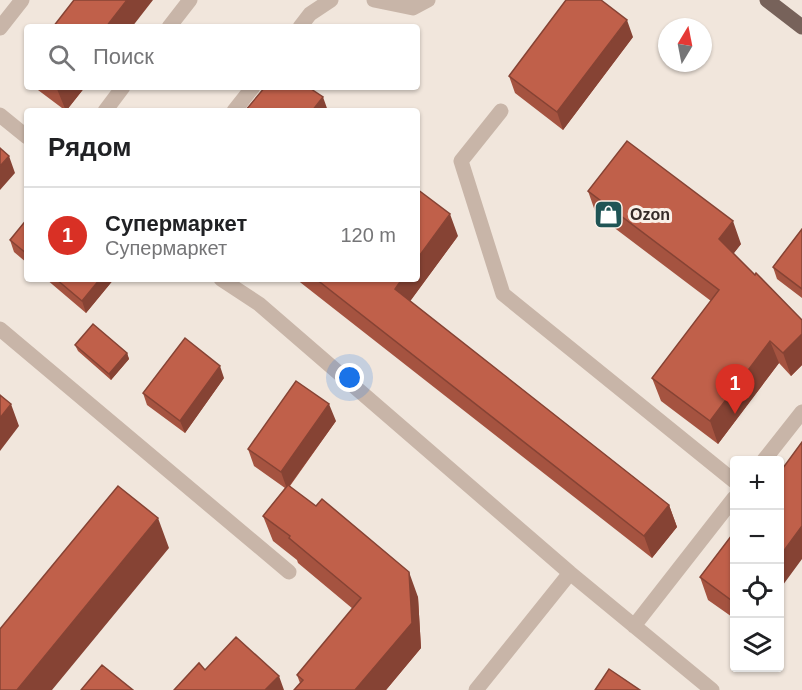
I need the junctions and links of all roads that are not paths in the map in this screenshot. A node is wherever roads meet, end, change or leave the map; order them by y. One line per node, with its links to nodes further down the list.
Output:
1 (22, 0): 10 (street)
2 (190, 0): 7 (street)
3 (331, 0): 8 (street)
4 (374, 0): 5 (street)
5 (428, 0)
6 (767, 0): 9 (main road)
7 (171, 24)
8 (302, 24)
9 (802, 27)
10 (0, 28)
11 (121, 90): 13 (street)
12 (251, 90): 14 (street)
13 (107, 108)
14 (236, 108)
15 (501, 111): 22 (street)
16 (0, 115): 17 (street)
17 (24, 135)
18 (226, 282): 25 (street)
19 (1, 331): 24 (street)
20 (802, 412): 21 (street)
21 (767, 456)
22 (730, 477)
23 (730, 504): 26 (street)
24 (290, 572)
25 (570, 573): 26 (street); 27 (street)
26 (634, 626): 28 (street)
27 (476, 690)
28 (712, 690)

